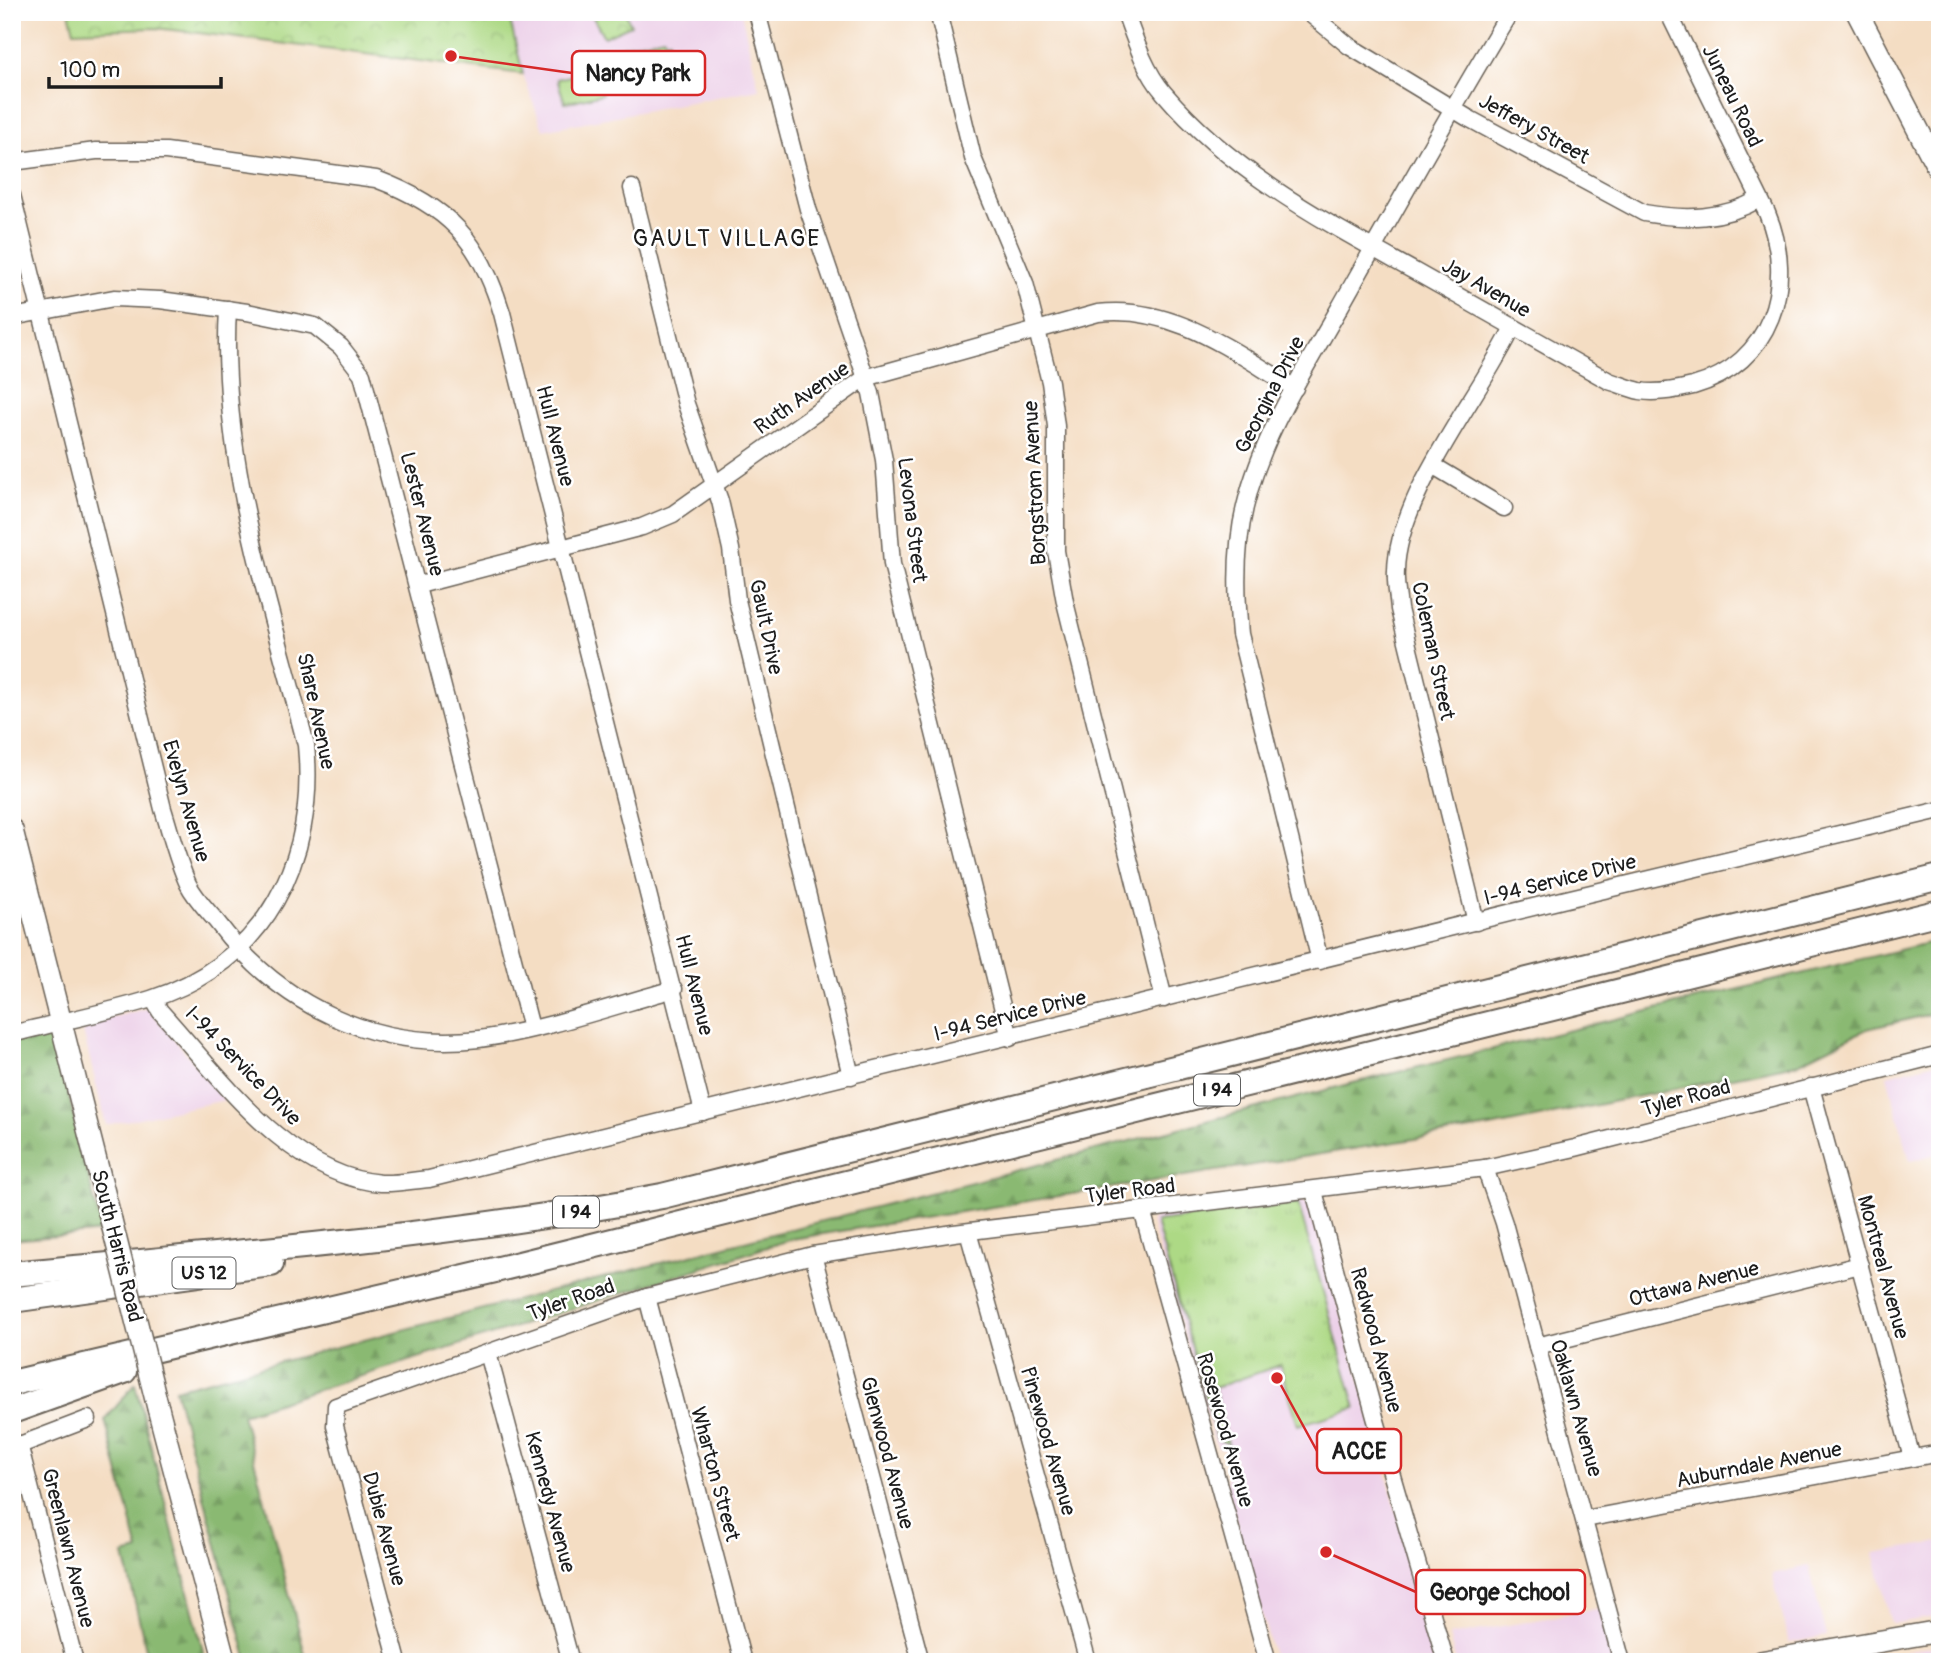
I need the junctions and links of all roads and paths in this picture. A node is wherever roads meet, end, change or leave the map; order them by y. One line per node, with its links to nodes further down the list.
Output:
1 (757, 12): 20 (street, Levona Street)
2 (938, 12): 19 (street, Borgstrom Avenue)
3 (1125, 12): 14 (street, Jay Avenue)
4 (1308, 12): 8 (street, Jeffery Street)
5 (1510, 12): 8 (street, Georgina Drive)
6 (1668, 12): 13 (street, Juneau Road)
7 (1857, 12): 10 (main road)
8 (1453, 108): 13 (street, Jeffery Street); 14 (street, Georgina Drive)
9 (12, 162): 25 (street, Hull Avenue)
10 (1940, 172)
11 (632, 188): 23 (street, Gault Drive)
12 (12, 195): 16 (street, Evelyn Avenue)
13 (1759, 199): 18 (street, Jay Avenue)
14 (1373, 249): 18 (street, Jay Avenue); 21 (street, Georgina Drive)
15 (228, 309): 16 (street, Lester Avenue); 26 (street, Lester Avenue); 32 (street, Share Avenue)
16 (39, 311): 17 (street, Lester Avenue); 32 (street, Evelyn Avenue)
17 (12, 317)
18 (1513, 327): 22 (street, Coleman Street)
19 (1038, 329): 20 (street, Ruth Avenue); 21 (street, Ruth Avenue); 36 (street, Borgstrom Avenue)
20 (865, 379): 23 (street, Ruth Avenue); 40 (street, Levona Street)
21 (1295, 388): 33 (street, Georgina Drive)
22 (1434, 466): 24 (street); 31 (street, Coleman Street)
23 (715, 486): 25 (street, Ruth Avenue); 42 (street, Gault Drive)
24 (1504, 508)
25 (562, 548): 26 (street, Ruth Avenue); 34 (street, Hull Avenue)
26 (419, 585): 38 (street, Lester Avenue)
27 (1940, 810): 31 (street, I-94 Service Drive)
28 (12, 830): 37 (main road, South Harris Road)
29 (1940, 877): 49 (highway, I 94)
30 (1940, 912): 55 (highway, I 94)
31 (1476, 922): 33 (street, I-94 Service Drive)
32 (236, 948): 35 (street, Share Avenue); 38 (street, Evelyn Avenue)
33 (1320, 961): 36 (street, I-94 Service Drive)
34 (674, 989): 38 (street, Evelyn Avenue); 44 (street, Hull Avenue)
35 (153, 999): 37 (street, Share Avenue); 44 (street, I-94 Service Drive)
36 (1164, 999): 40 (street, I-94 Service Drive)
37 (59, 1022): 39 (street, Share Avenue); 68 (main road, South Harris Road, bridge)
38 (531, 1027)
39 (12, 1034)
40 (1010, 1038): 42 (street, I-94 Service Drive)
41 (1940, 1055): 43 (street, Tyler Road)
42 (851, 1076): 44 (street, I-94 Service Drive)
43 (1811, 1087): 45 (street, Tyler Road); 51 (street, Montreal Avenue)
44 (703, 1112)
45 (1485, 1168): 46 (street, Tyler Road); 56 (street, Oaklawn Avenue)
46 (1314, 1191): 47 (street, Tyler Road); 75 (street, Redwood Avenue)
47 (1142, 1210): 48 (street, Tyler Road); 74 (street, Rosewood Avenue)
48 (968, 1232): 50 (street, Tyler Road); 73 (street, Pinewood Avenue)
49 (393, 1236): 52 (highway, I 94); 54 (highway, US 12)
50 (813, 1255): 53 (street, Tyler Road); 72 (street, Glenwood Avenue)
51 (1860, 1265): 56 (street, Ottawa Avenue); 64 (street, Montreal Avenue)
52 (12, 1274)
53 (647, 1297): 57 (street, Tyler Road); 71 (street, Wharton Street)
54 (12, 1300)
55 (188, 1341): 58 (highway, I 94); 60 (highway)
56 (1537, 1346): 65 (street, Oaklawn Avenue)
57 (488, 1353): 59 (street, Tyler Road); 70 (street, Kennedy Avenue)
58 (12, 1383)
59 (336, 1406): 69 (street, Dubie Avenue)
60 (12, 1411)
61 (88, 1419): 62 (street)
62 (16, 1446): 67 (street, Greenlawn Avenue)
63 (1940, 1453): 64 (street, Auburndale Avenue)
64 (1912, 1458): 65 (street, Auburndale Avenue)
65 (1586, 1519): 76 (street, Oaklawn Avenue)
66 (1940, 1631): 77 (main road)
67 (75, 1662)
68 (225, 1662)
69 (398, 1662)
70 (571, 1662)
71 (743, 1662)
72 (921, 1662)
73 (1088, 1662)
74 (1268, 1662)
75 (1447, 1662)
76 (1622, 1662)
77 (1760, 1662)

